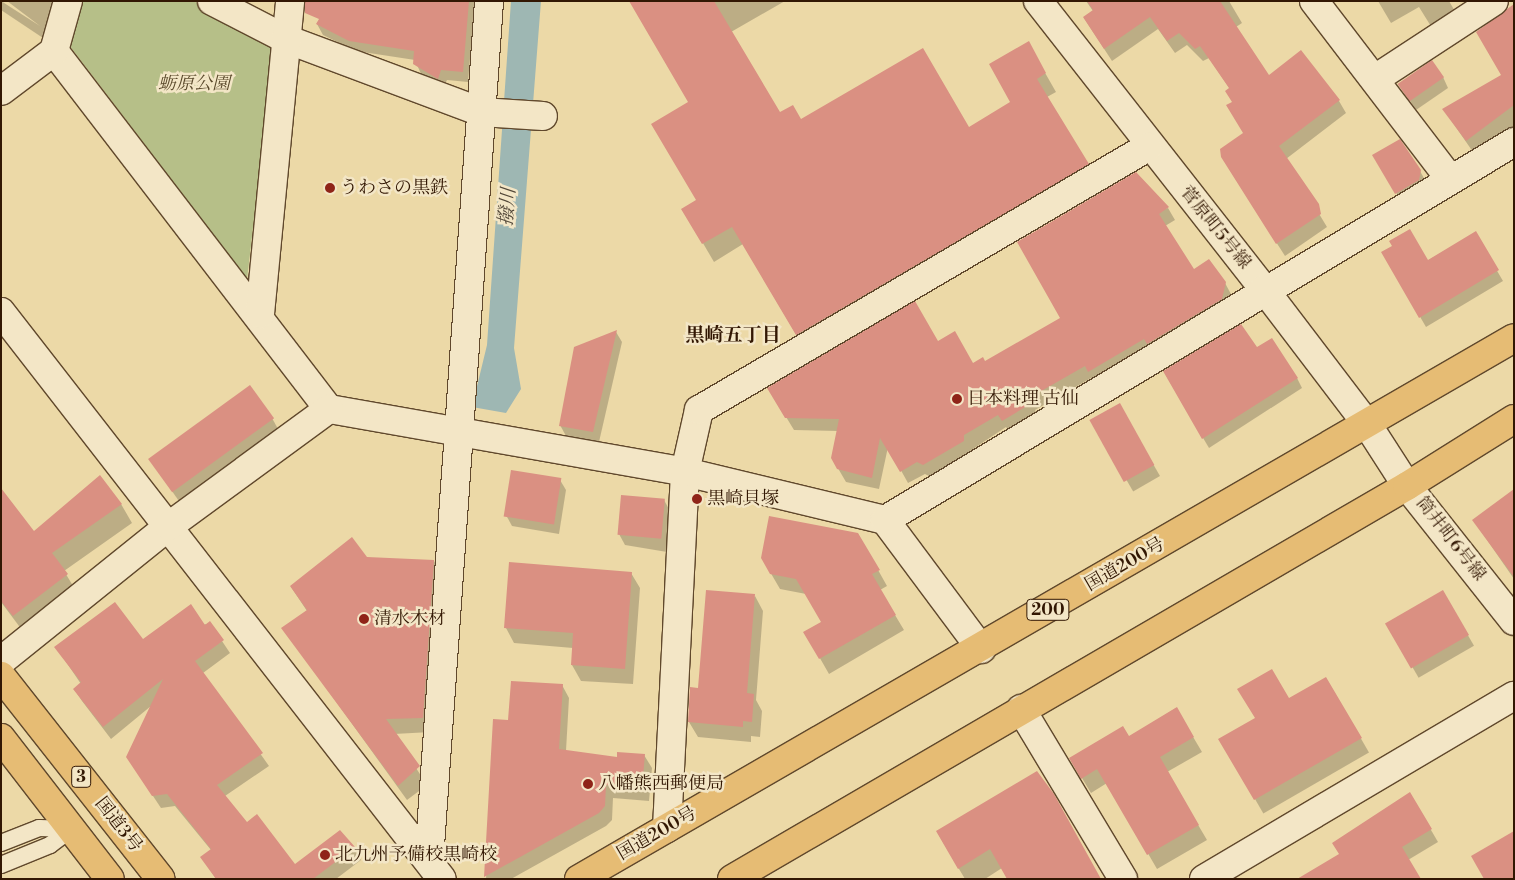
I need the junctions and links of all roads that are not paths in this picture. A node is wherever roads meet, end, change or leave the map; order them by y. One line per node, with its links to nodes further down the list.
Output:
1 (68, 1): 9 (street)
2 (212, 1): 8 (street)
3 (290, 1): 8 (street)
4 (489, 1): 12 (street)
5 (1038, 1): 15 (street, 菅原町5号線)
6 (1314, 1): 10 (street)
7 (1494, 1): 10 (street)
8 (286, 38): 12 (street); 19 (street)
9 (54, 51): 11 (street); 19 (street)
10 (1375, 79): 16 (street)
11 (1, 91)
12 (492, 113): 13 (street); 24 (street)
13 (543, 116)
14 (1514, 142): 16 (street)
15 (1148, 146): 17 (street, 菅原町5号線); 26 (street)
16 (1450, 179): 17 (street)
17 (1264, 289): 23 (street, 菅原町5号線); 28 (street)
18 (1, 312): 29 (street)
19 (260, 314): 21 (street)
20 (1514, 338): 23 (highway, 国道200号 / 200)
21 (329, 409): 24 (street); 29 (street)
22 (1514, 419): 27 (highway)
23 (1367, 424): 25 (street, 菅原町5号線); 31 (highway, 国道200号 / 200)
24 (456, 429): 26 (street); 41 (street)
25 (1388, 457): 27 (street, 筒井町6号線)
26 (685, 472): 28 (street); 37 (street)
27 (1407, 486): 30 (street, 筒井町6号線); 35 (highway)
28 (885, 520): 31 (street)
29 (169, 526): 32 (street); 41 (street)
30 (1514, 621)
31 (981, 649): 37 (highway, 国道200号 / 200)
32 (1, 661)
33 (1, 676): 43 (highway, 国道3号 / 3)
34 (1514, 696): 47 (street)
35 (1021, 709): 45 (highway); 46 (street)
36 (1, 738): 38 (highway, 3)
37 (667, 828): 44 (highway, 国道200号 / 200)
38 (71, 829): 39 (lane); 40 (lane); 42 (highway, 3)
39 (1, 843)
40 (1, 865)
41 (435, 869)
42 (110, 879)
43 (160, 879)
44 (579, 879)
45 (732, 879)
46 (1123, 879)
47 (1204, 879)

